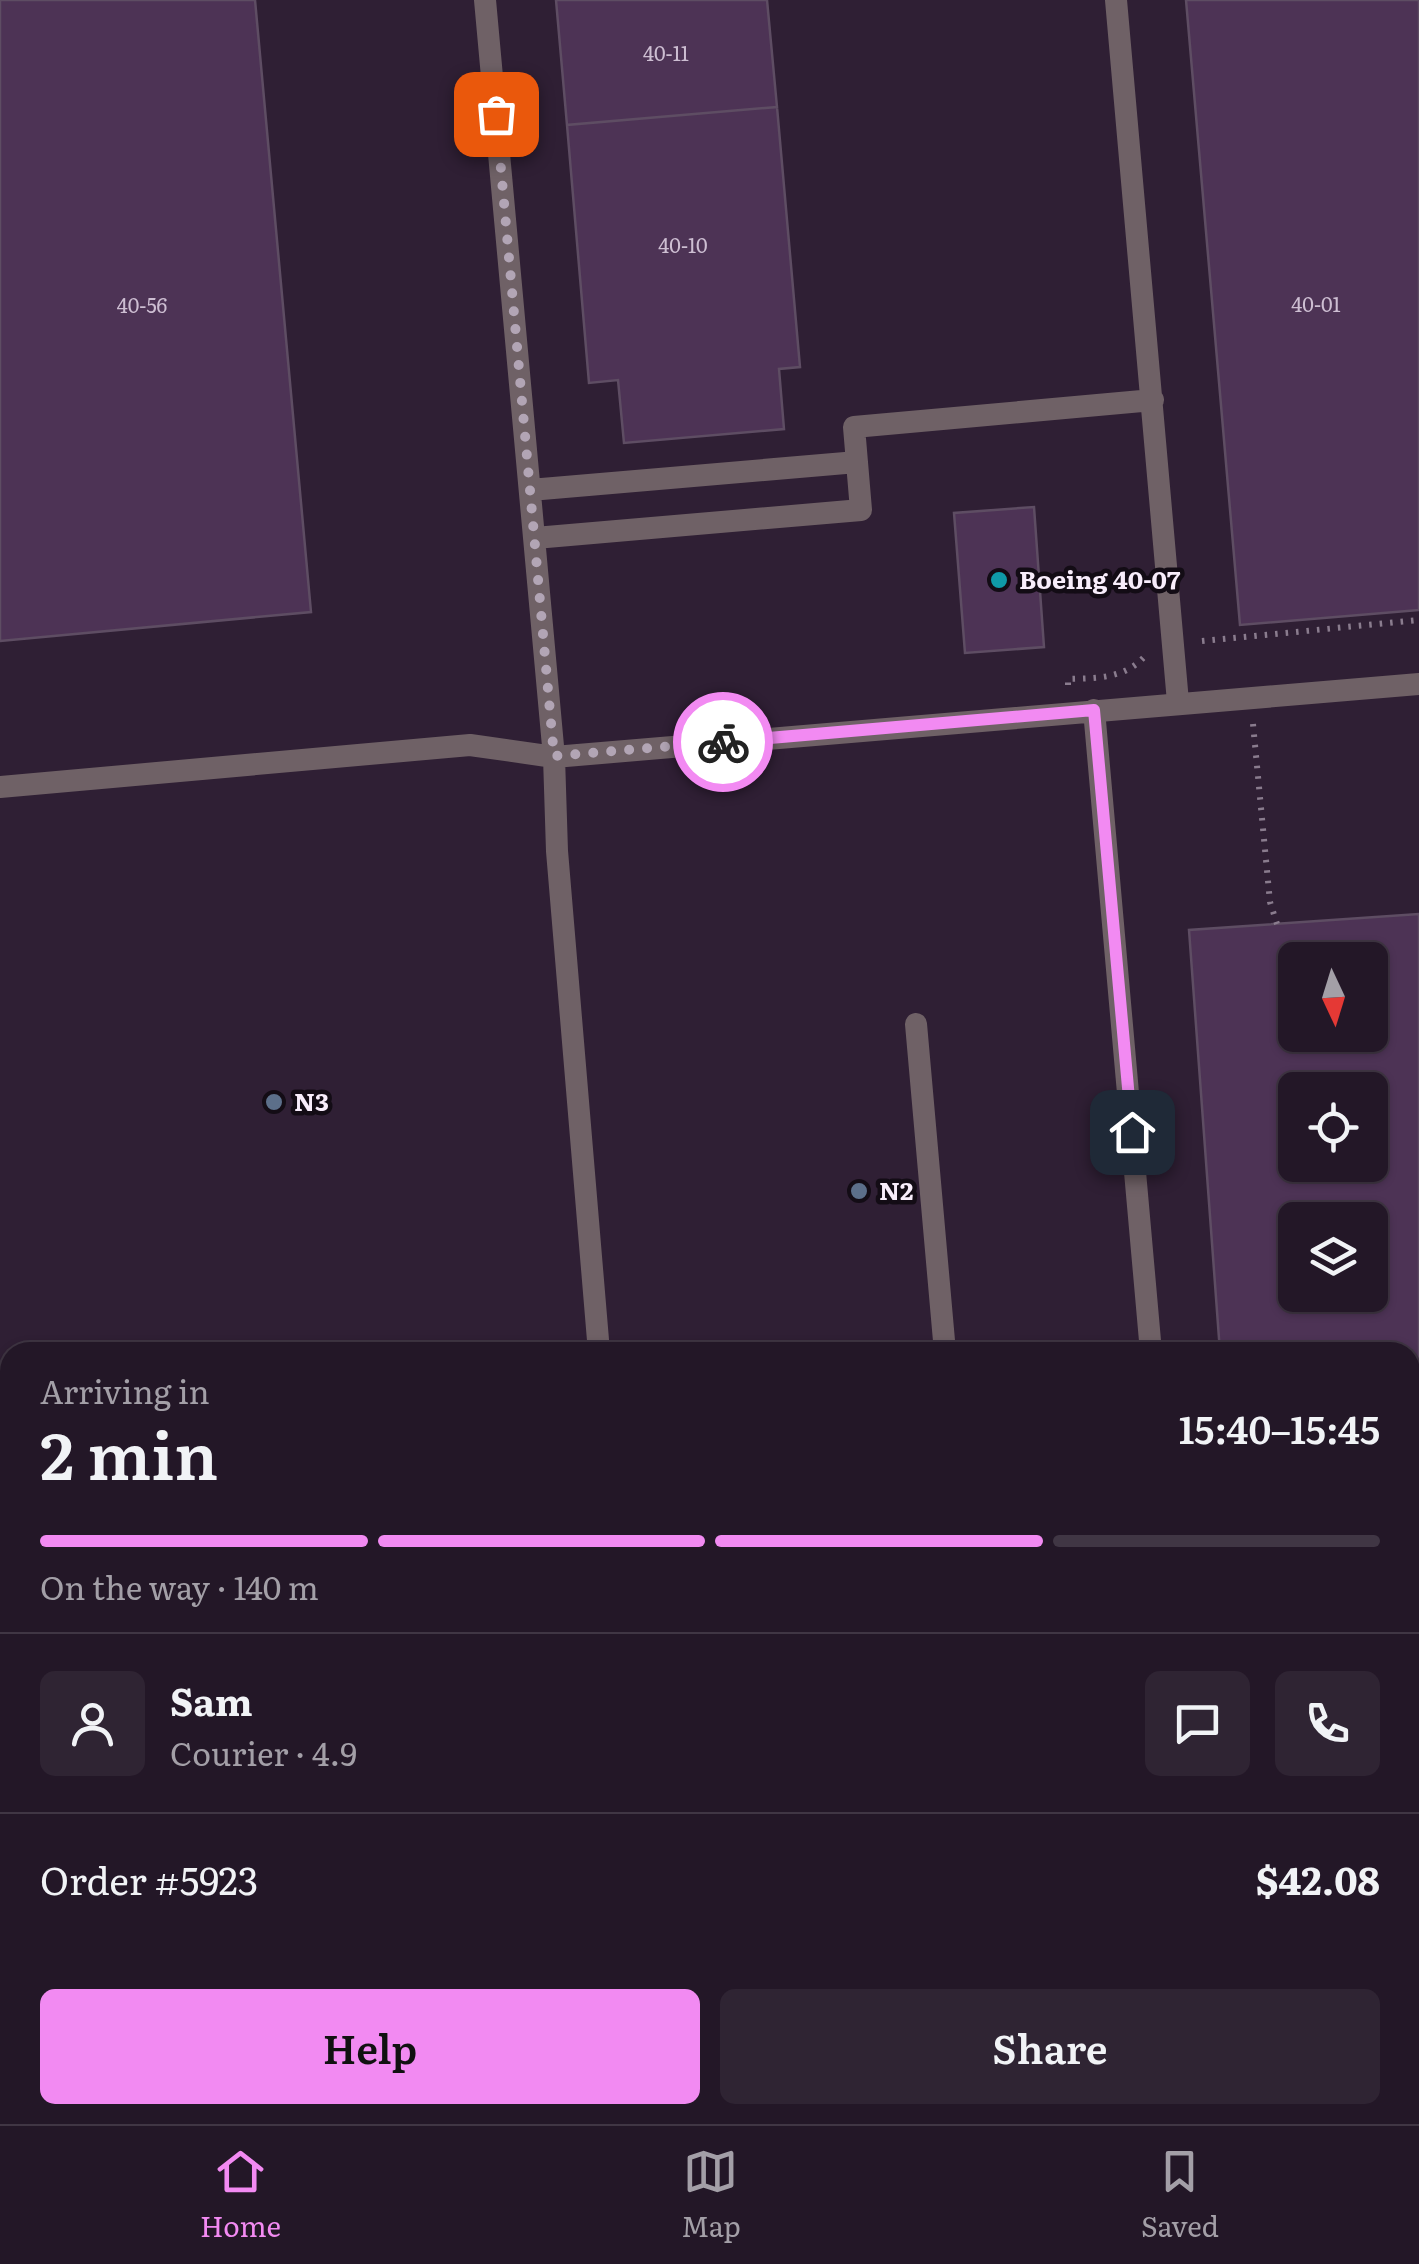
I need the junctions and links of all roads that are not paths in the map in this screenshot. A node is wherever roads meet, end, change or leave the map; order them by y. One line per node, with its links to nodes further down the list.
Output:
1 (485, 0): 5 (lane)
2 (1116, 0): 3 (lane)
3 (1153, 400): 4 (lane); 8 (lane)
4 (856, 462): 5 (lane); 6 (lane)
5 (530, 490): 6 (lane)
6 (535, 538): 10 (lane)
7 (1419, 684): 8 (lane)
8 (1178, 702): 9 (lane)
9 (1094, 710): 10 (lane); 15 (lane)
10 (554, 756): 11 (lane); 13 (lane)
11 (0, 787)
12 (916, 1024): 14 (lane)
13 (598, 1342)
14 (944, 1342)
15 (1150, 1342)

